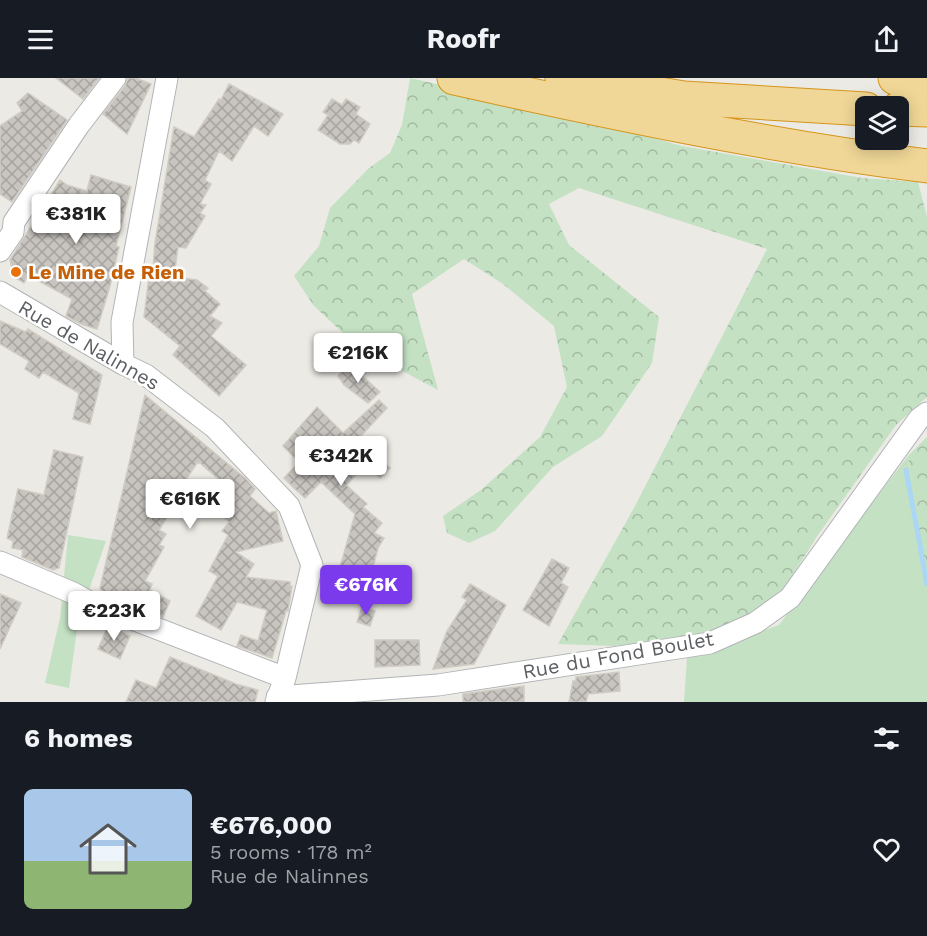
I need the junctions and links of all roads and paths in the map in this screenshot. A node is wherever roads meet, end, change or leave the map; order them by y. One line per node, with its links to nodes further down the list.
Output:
1 (114, 78): 11 (street)
2 (167, 78): 13 (street)
3 (454, 78): 10 (highway)
4 (562, 78): 7 (highway)
5 (895, 78): 6 (highway)
6 (927, 79)
7 (855, 108)
8 (909, 109): 9 (highway)
9 (927, 110)
10 (927, 166)
11 (0, 252)
12 (0, 292): 13 (street, Rue de Nalinnes)
13 (123, 364): 16 (street, Rue de Nalinnes)
14 (927, 413): 16 (street, Rue du Fond Boulet)
15 (0, 562): 16 (street)
16 (279, 692)

